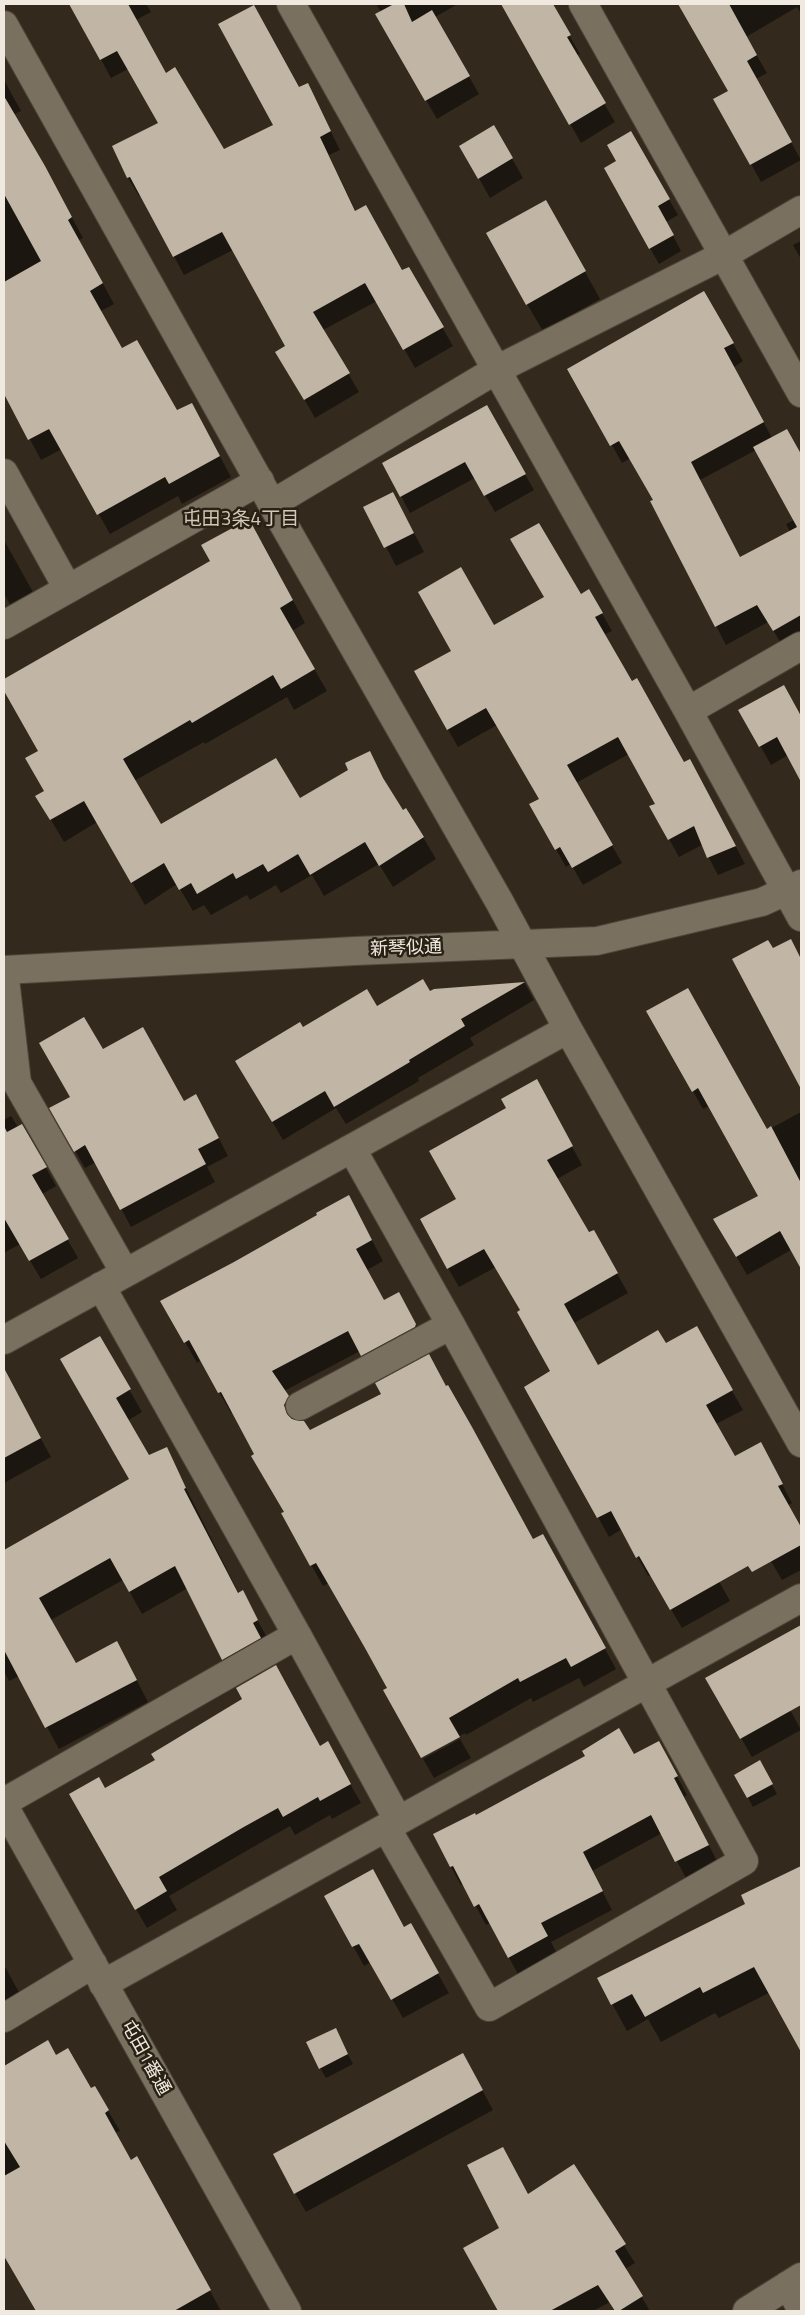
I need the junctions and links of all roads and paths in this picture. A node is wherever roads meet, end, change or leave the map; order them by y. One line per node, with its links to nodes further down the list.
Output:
1 (291, 4): 6 (street)
2 (583, 4): 5 (street)
3 (4, 25): 9 (street)
4 (801, 210): 5 (street)
5 (724, 255): 6 (street); 7 (street)
6 (496, 370): 9 (street); 13 (street)
7 (801, 393)
8 (4, 473): 10 (street)
9 (266, 492): 10 (street); 16 (street)
10 (68, 589): 11 (street)
11 (4, 626)
12 (801, 646): 13 (street)
13 (688, 711): 14 (street)
14 (794, 888): 15 (street); 16 (street, 新琴似通)
15 (801, 917)
16 (523, 944): 17 (street, 新琴似通); 18 (street)
17 (4, 970): 19 (street)
18 (568, 1029): 20 (street); 26 (street)
19 (10, 1086): 21 (street)
20 (352, 1149): 21 (street); 23 (street)
21 (125, 1273): 22 (street)
22 (101, 1286): 24 (street); 28 (street)
23 (451, 1325): 25 (street); 29 (street)
24 (4, 1340)
25 (300, 1406)
26 (801, 1443)
27 (801, 1598): 29 (street)
28 (297, 1636): 30 (street); 31 (street)
29 (648, 1683): 31 (street); 31 (street)
30 (4, 1804): 32 (street, 屯田1番通)
31 (393, 1824): 32 (street)
32 (98, 1974): 33 (street); 35 (street, 屯田1番通)
33 (4, 2018)
34 (797, 2290): 36 (street)
35 (287, 2311)
36 (747, 2311)

